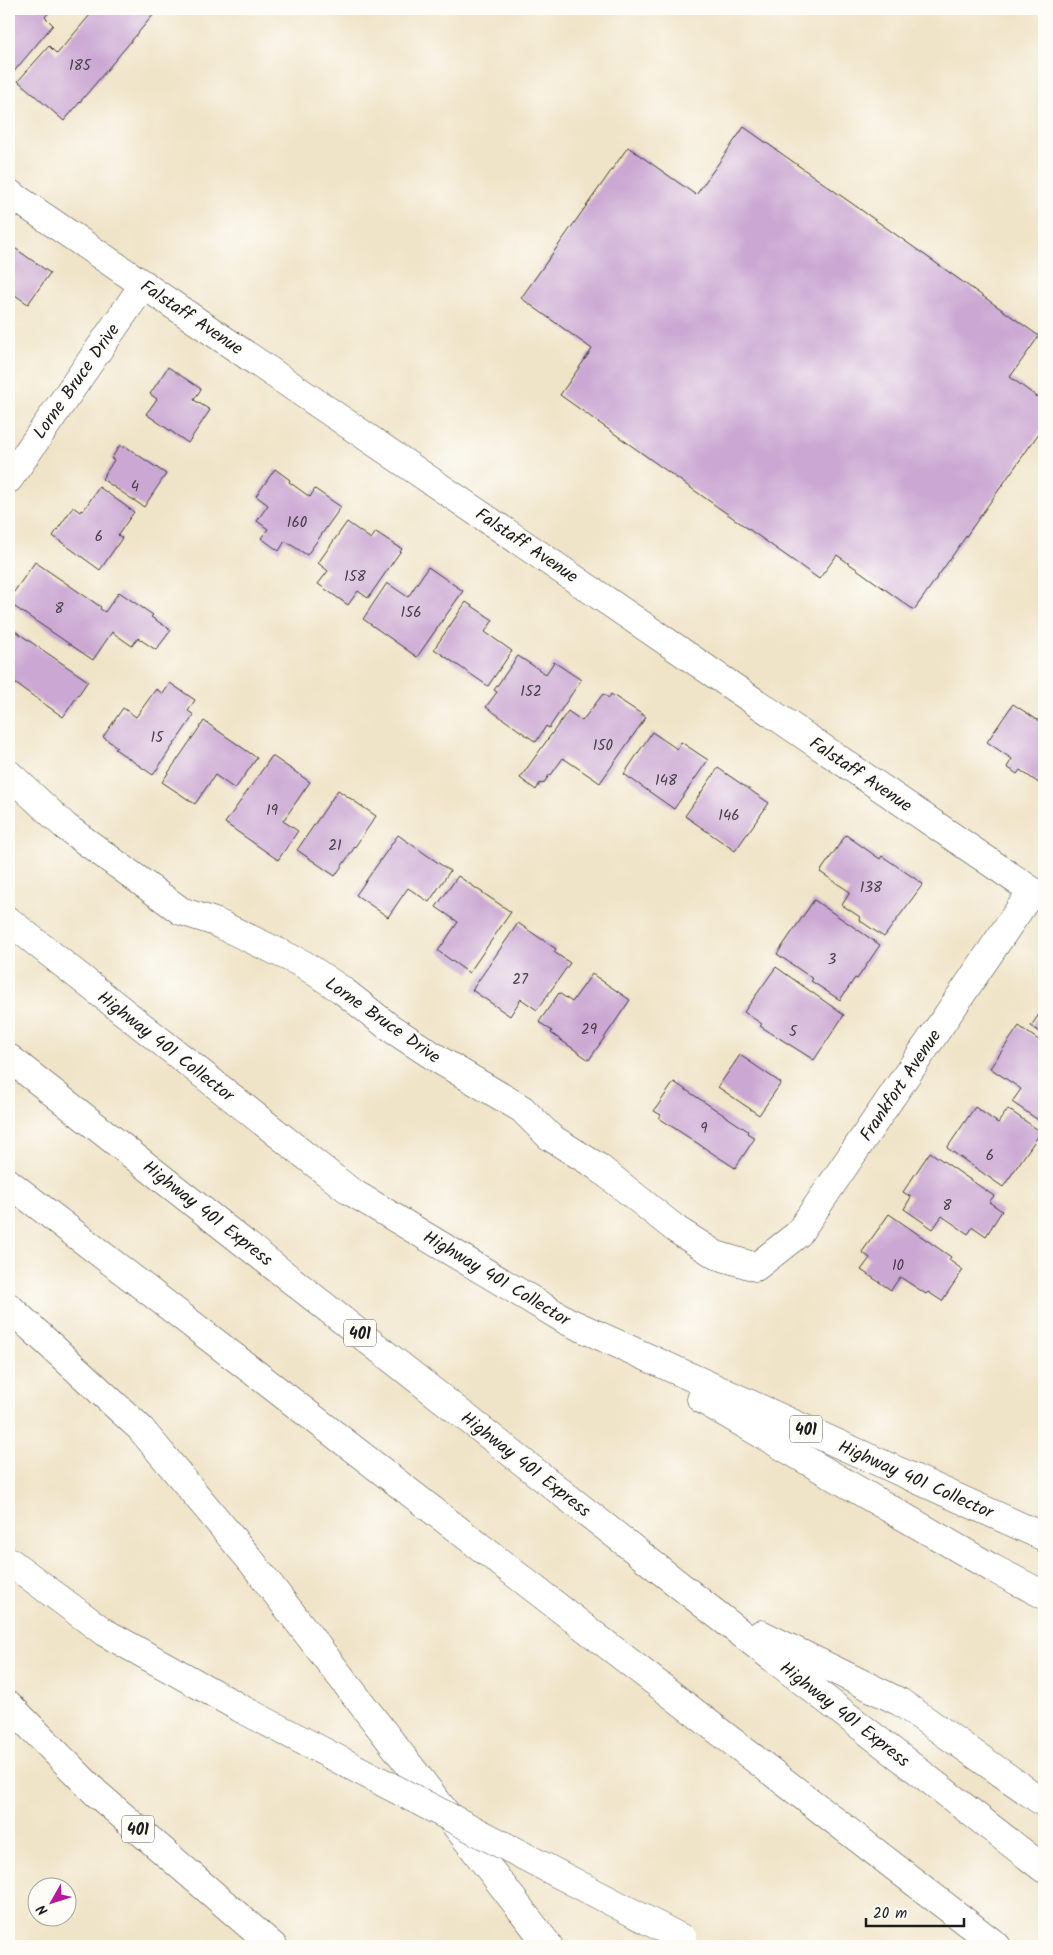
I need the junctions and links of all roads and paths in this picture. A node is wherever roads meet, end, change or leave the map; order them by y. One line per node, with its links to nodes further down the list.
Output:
1 (9, 192): 2 (main road, Falstaff Avenue)
2 (144, 284): 3 (main road, Lorne Bruce Drive); 5 (main road, Falstaff Avenue)
3 (9, 479)
4 (9, 774): 9 (main road, Lorne Bruce Drive)
5 (1038, 895): 9 (main road, Frankfort Avenue)
6 (9, 922): 11 (main road, Highway 401 Collector / 401)
7 (9, 1058): 15 (main road, Highway 401 Express / 401)
8 (9, 1182): 22 (main road)
9 (756, 1267)
10 (9, 1307): 21 (main road)
11 (567, 1321): 12 (main road, Highway 401 Collector / 401); 14 (main road)
12 (1044, 1537)
13 (9, 1561): 19 (main road, bridge)
14 (1044, 1595)
15 (711, 1610): 17 (main road); 18 (main road, Highway 401 Express / 401)
16 (9, 1706): 20 (main road, 401)
17 (1044, 1803)
18 (1044, 1869)
19 (690, 1942)
20 (274, 1946)
21 (549, 1946)
22 (997, 1946)

